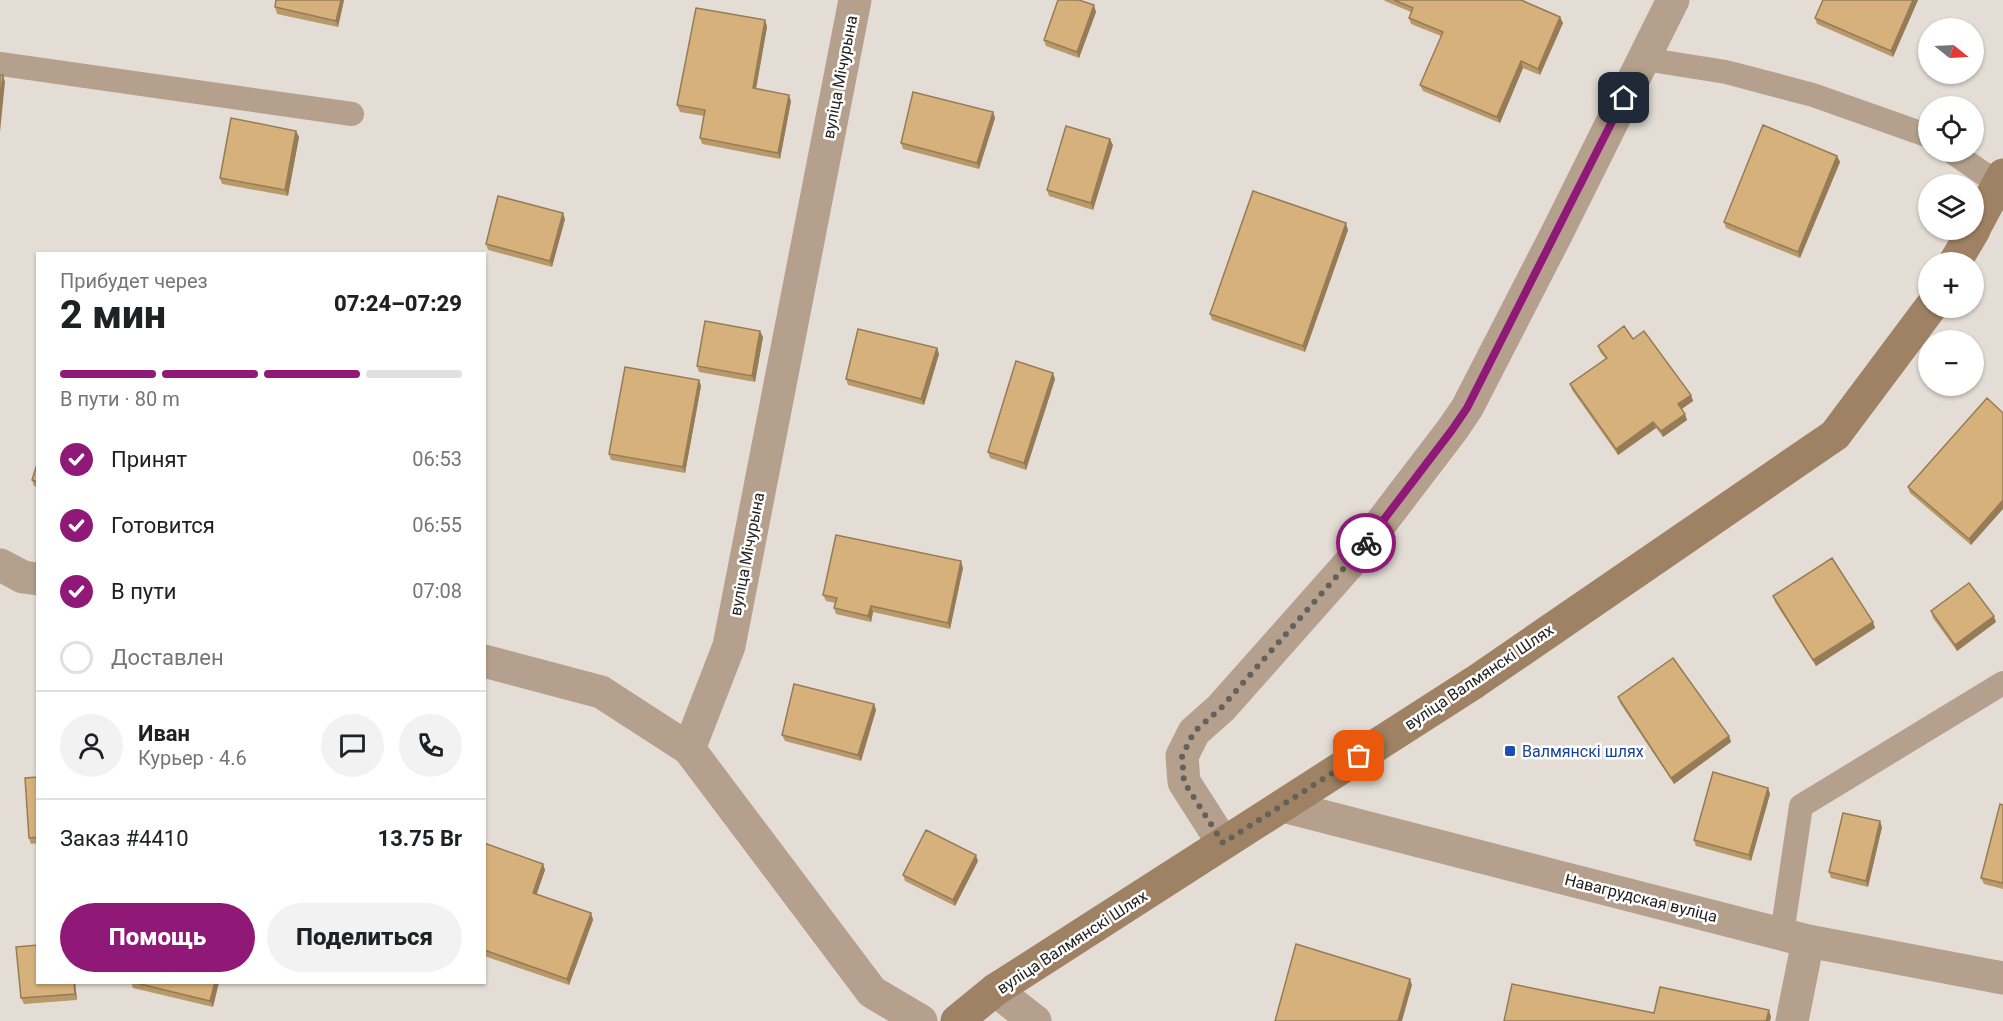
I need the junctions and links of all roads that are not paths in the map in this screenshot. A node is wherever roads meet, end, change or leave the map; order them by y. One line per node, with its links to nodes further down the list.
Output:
1 (855, 0): 15 (street, вуліца Мічурына)
2 (1673, 0): 3 (street)
3 (1644, 59): 6 (lane); 17 (street)
4 (0, 64): 5 (lane)
5 (352, 114)
6 (1918, 132)
7 (1969, 162): 8 (lane)
8 (2002, 181): 9 (main road)
9 (1984, 212)
10 (1923, 318): 16 (main road, вуліца Валмянскі Шлях)
11 (0, 565): 12 (street)
12 (36, 579)
13 (486, 662): 15 (street)
14 (2003, 683): 18 (lane)
15 (689, 749): 21 (street)
16 (1283, 806): 17 (main road, вуліца Валмянскі Шлях); 18 (street, Навагрудская вуліца)
17 (1223, 843): 20 (main road, вуліца Валмянскі Шлях)
18 (1795, 938): 19 (street, Навагрудская вуліца); 24 (street)
19 (2003, 978)
20 (995, 990): 22 (main road, вуліца Валмянскі Шлях); 23 (street)
21 (921, 1021)
22 (957, 1021)
23 (1035, 1021)
24 (1791, 1021)

